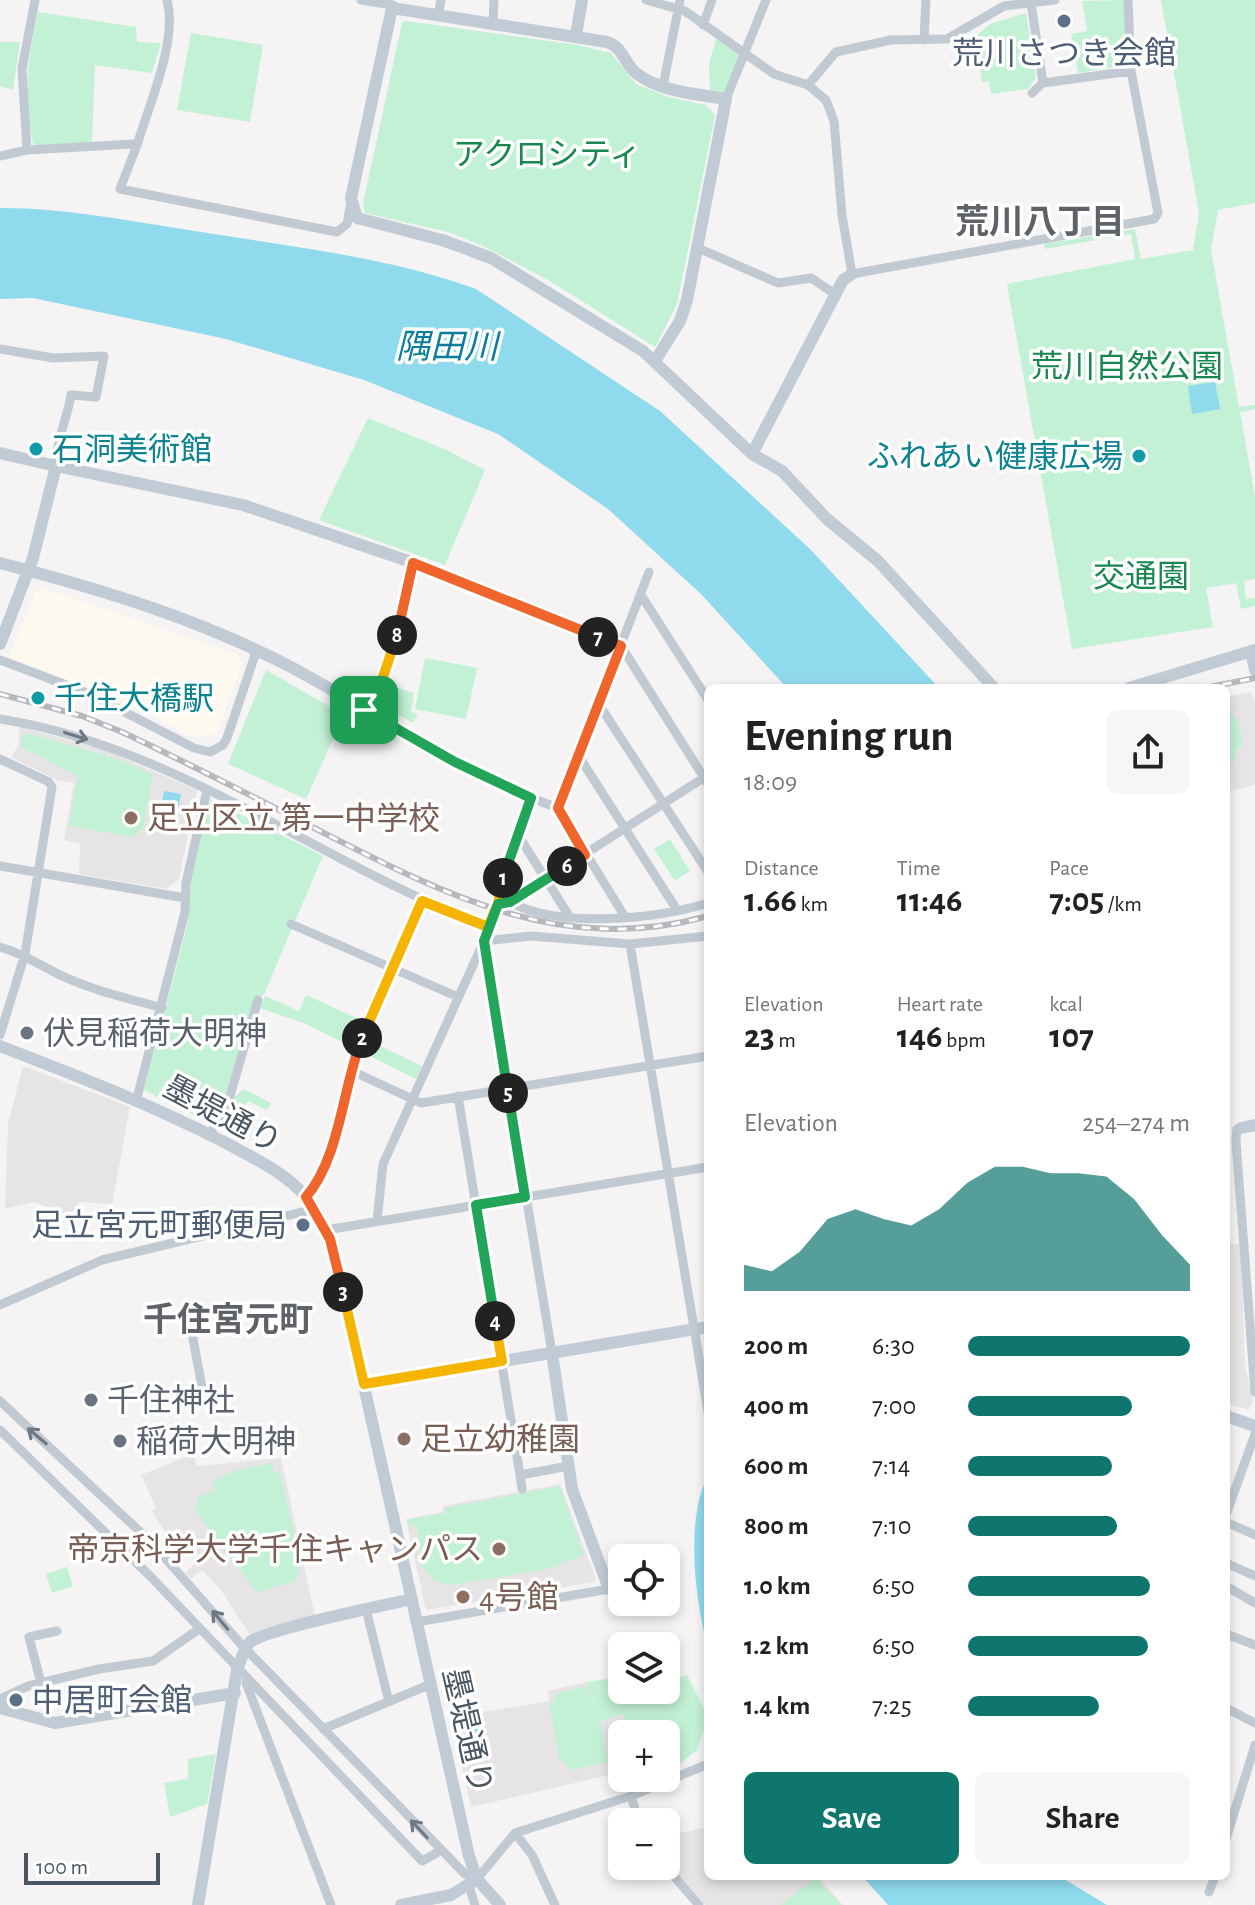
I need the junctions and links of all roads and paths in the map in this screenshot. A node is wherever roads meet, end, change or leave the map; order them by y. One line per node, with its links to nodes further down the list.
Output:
1 (35, 0): 29 (street)
2 (167, 0): 28 (street)
3 (361, 0): 15 (street)
4 (441, 0): 16 (street)
5 (494, 0): 17 (street)
6 (582, 0): 19 (street)
7 (646, 0): 14 (street)
8 (712, 0): 18 (street)
9 (766, 0): 21 (street)
10 (926, 0): 20 (street)
11 (1055, 0): 13 (street)
12 (1128, 0): 22 (street)
13 (1031, 3): 20 (street); 23 (street)
14 (680, 4): 18 (street); 25 (street)
15 (392, 8): 16 (street); 31 (street)
16 (438, 15): 17 (street)
17 (493, 23): 19 (street)
18 (703, 25): 21 (street)
19 (576, 35): 25 (street)
20 (924, 40): 24 (street)
21 (744, 54): 24 (street); 27 (street)
22 (1131, 71): 23 (street); 33 (street)
23 (1043, 83): 26 (street)
24 (808, 85): 33 (street)
25 (663, 86): 27 (street)
26 (1032, 93)
27 (726, 99): 32 (street)
28 (137, 145): 29 (street); 31 (street)
29 (28, 150): 30 (street)
30 (0, 156)
31 (351, 198): 36 (street)
32 (698, 248): 34 (street); 36 (street)
33 (852, 274): 34 (street)
34 (835, 294): 38 (street)
35 (0, 349): 39 (street)
36 (655, 361): 38 (street)
37 (0, 453): 39 (street)
38 (752, 454): 51 (street)
39 (56, 466): 41 (street); 42 (street)
40 (0, 563): 42 (street)
41 (413, 563): 46 (street); 55 (street)
42 (28, 571): 45 (street); 48 (street)
43 (649, 572): 44 (street)
44 (641, 595): 46 (street); 53 (street)
45 (0, 644)
46 (621, 646): 54 (street); 59 (street)
47 (1253, 651): 50 (street); 52 (street)
48 (256, 652): 49 (street); 55 (street)
49 (0, 660)
50 (1255, 670)
51 (990, 684)
52 (1142, 684)
53 (704, 694)
54 (598, 703): 57 (street); 63 (street)
55 (364, 710): 62 (street)
56 (0, 719): 61 (street, one-way to 61)
57 (578, 755): 64 (street); 65 (street)
58 (0, 759): 70 (street)
59 (704, 774)
60 (704, 781): 63 (street)
61 (207, 790): 72 (street); 73 (street)
62 (531, 798): 64 (street); 66 (street)
63 (663, 803): 65 (street); 69 (street)
64 (558, 808): 67 (street)
65 (624, 829): 67 (street); 77 (street)
66 (518, 835): 71 (street); 75 (street)
67 (585, 855): 71 (street); 79 (street)
68 (0, 866): 70 (street)
69 (704, 866)
70 (38, 873): 72 (street); 86 (street)
71 (546, 879): 74 (street); 78 (street)
72 (185, 898): 90 (street)
73 (422, 901): 81 (street); 87 (street)
74 (510, 902): 75 (street); 78 (street)
75 (498, 904): 81 (street)
76 (704, 904): 77 (street)
77 (677, 910): 79 (street)
78 (569, 916): 79 (street)
79 (625, 917)
80 (291, 924): 87 (street)
81 (488, 927): 83 (street)
82 (704, 936): 84 (street)
83 (484, 941): 84 (street); 88 (street); 96 (street)
84 (630, 944): 94 (street)
85 (0, 947): 86 (street)
86 (25, 954): 90 (street); 91 (street)
87 (390, 968): 88 (street); 95 (street)
88 (458, 997): 99 (street)
89 (258, 1000): 102 (street)
90 (162, 1008): 98 (street)
91 (0, 1035)
92 (0, 1046): 98 (street, 墨堤通り)
93 (704, 1057): 94 (street)
94 (650, 1065): 96 (street); 104 (street)
95 (352, 1071): 99 (street); 105 (street)
96 (507, 1088): 97 (street); 106 (street)
97 (458, 1096): 99 (street); 107 (street)
98 (137, 1098): 102 (street, 墨堤通り)
99 (415, 1100): 109 (street)
100 (1255, 1125): 101 (street)
101 (1241, 1128): 111 (street)
102 (209, 1135): 105 (street, 墨堤通り)
103 (704, 1168): 104 (street)
104 (667, 1173): 106 (street); 114 (street)
105 (306, 1197): 108 (street, 墨堤通り)
106 (525, 1197): 107 (street); 116 (street)
107 (476, 1205): 109 (street); 117 (street)
108 (315, 1209): 110 (street, 墨堤通り); 112 (street)
109 (377, 1221): 110 (street)
110 (326, 1230): 119 (street, 墨堤通り)
111 (1252, 1294): 118 (street)
112 (0, 1305)
113 (704, 1328): 114 (street)
114 (694, 1329): 116 (street); 120 (street)
115 (192, 1333): 122 (street)
116 (552, 1353): 117 (street); 128 (street)
117 (502, 1361): 119 (street); 129 (street)
118 (1254, 1364): 121 (street)
119 (364, 1384): 139 (street, 墨堤通り)
120 (704, 1388)
121 (1255, 1392)
122 (203, 1393)
123 (0, 1401): 147 (street, one-way to 123)
124 (1230, 1417): 125 (street)
125 (1255, 1426)
126 (0, 1430): 143 (street)
127 (1255, 1434): 131 (street)
128 (569, 1466): 129 (street); 136 (street)
129 (520, 1475): 130 (street)
130 (522, 1489)
131 (1230, 1504)
132 (1230, 1524): 133 (street)
133 (1255, 1535)
134 (1230, 1565): 135 (street)
135 (1255, 1576)
136 (608, 1586)
137 (1230, 1588): 140 (street)
138 (608, 1589): 142 (street)
139 (412, 1599): 141 (street); 142 (street, 墨堤通り)
140 (1255, 1603)
141 (366, 1609): 147 (street); 152 (street)
142 (417, 1622): 150 (street, 墨堤通り)
143 (199, 1629): 148 (street); 149 (street)
144 (57, 1631): 149 (street)
145 (1230, 1636): 146 (street)
146 (1255, 1645)
147 (245, 1648): 148 (street); 156 (street)
148 (237, 1670): 151 (street); 163 (street); 169 (street)
149 (41, 1683): 153 (street)
150 (431, 1684): 152 (street); 166 (street, 墨堤通り)
151 (235, 1693): 153 (street); 168 (street)
152 (389, 1702): 156 (street)
153 (2, 1709)
154 (1230, 1710): 155 (street)
155 (1255, 1723)
156 (323, 1729): 163 (street, one-way to 156)
157 (1255, 1745): 161 (street)
158 (704, 1766): 159 (street)
159 (631, 1796): 160 (street); 162 (street)
160 (635, 1808)
161 (1230, 1809)
162 (515, 1833): 166 (street); 173 (street)
163 (440, 1851): 166 (street)
164 (677, 1880): 174 (street)
165 (1214, 1880): 167 (street)
166 (473, 1882): 170 (street); 171 (street); 172 (street, 墨堤通り)
167 (1209, 1892)
168 (198, 1905)
169 (331, 1905)
170 (401, 1905)
171 (475, 1905)
172 (500, 1905)
173 (555, 1905)
174 (699, 1905)

